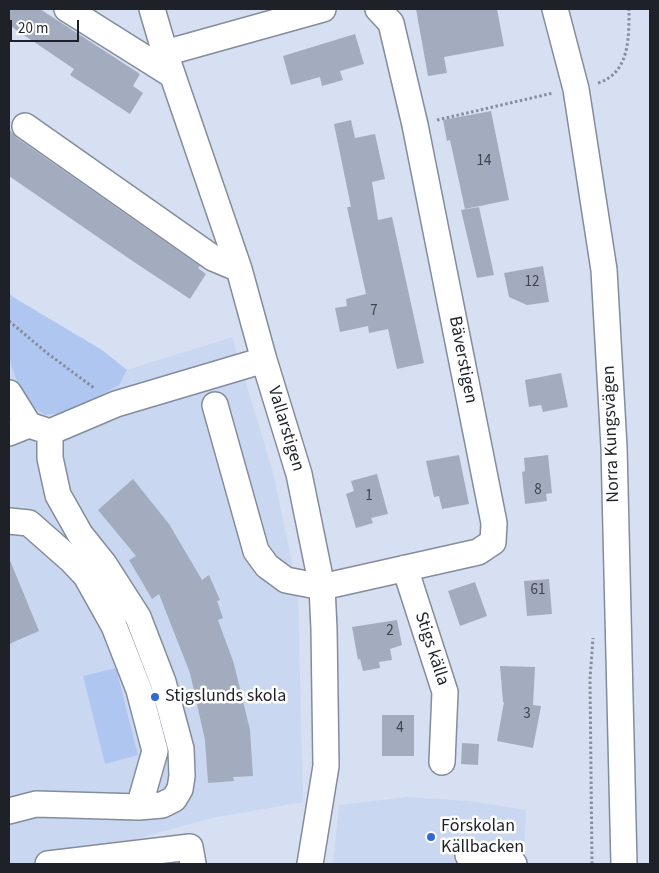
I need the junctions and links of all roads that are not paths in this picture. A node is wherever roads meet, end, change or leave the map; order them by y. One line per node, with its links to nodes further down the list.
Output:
1 (66, 9): 6 (street)
2 (152, 9): 6 (street, Vallarstigen)
3 (323, 9): 6 (street)
4 (378, 9): 14 (street, Bäverstigen)
5 (555, 9): 25 (street, Norra Kungsvägen)
6 (169, 64): 8 (street, Vallarstigen)
7 (24, 126): 8 (street)
8 (239, 269): 9 (street, Vallarstigen)
9 (264, 360): 12 (street); 15 (street, Vallarstigen)
10 (9, 393): 12 (street)
11 (215, 405): 15 (street)
12 (29, 430): 17 (street)
13 (9, 522): 17 (street)
14 (405, 568): 15 (street, Bäverstigen); 16 (street, Stigs källa)
15 (322, 587): 22 (street, Vallarstigen)
16 (442, 762)
17 (139, 807): 18 (street)
18 (9, 812)
19 (468, 855): 23 (street)
20 (48, 864): 21 (street)
21 (193, 864)
22 (310, 864)
23 (514, 864)
24 (618, 864): 25 (street)
25 (624, 864)

